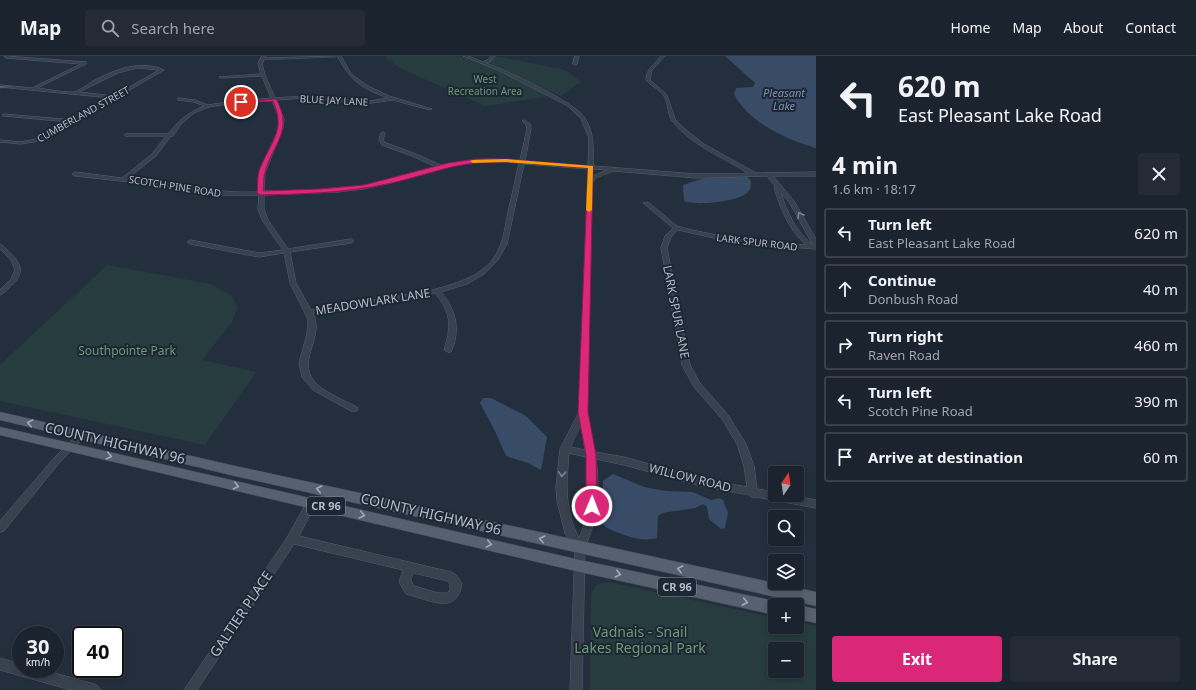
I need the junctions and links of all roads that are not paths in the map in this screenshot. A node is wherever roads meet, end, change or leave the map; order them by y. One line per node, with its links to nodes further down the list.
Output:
1 (339, 56): 7 (street, BLUE JAY LANE); 17 (street, BLUE JAY LANE)
2 (465, 56): 8 (street)
3 (493, 56): 8 (street)
4 (577, 56): 9 (street)
5 (663, 56): 36 (street)
6 (6, 57): 14 (street)
7 (263, 58): 10 (street)
8 (484, 62): 31 (street)
9 (575, 64)
10 (263, 75): 11 (street); 19 (street)
11 (221, 77)
12 (0, 87): 13 (main road)
13 (13, 87): 14 (street)
14 (32, 90): 15 (street)
15 (74, 94): 16 (street); 16 (street, CUMBERLAND STREET)
16 (114, 97): 24 (street, CUMBERLAND STREET)
17 (393, 98): 19 (street, BLUE JAY LANE); 21 (street, BLUE JAY LANE)
18 (179, 99): 20 (street)
19 (275, 100): 20 (street, SCOTCH PINE ROAD); 40 (street)
20 (208, 106): 26 (street, SCOTCH PINE ROAD)
21 (430, 109)
22 (5, 114): 24 (street)
23 (524, 120): 29 (street, MEADOWLARK LANE)
24 (73, 121): 28 (street, CUMBERLAND STREET)
25 (383, 133): 30 (street)
26 (170, 135): 27 (street); 37 (street, SCOTCH PINE ROAD)
27 (126, 136)
28 (0, 141)
29 (521, 162): 30 (street, SCOTCH PINE ROAD); 31 (street, SCOTCH PINE ROAD); 48 (street, MEADOWLARK LANE)
30 (440, 167): 40 (street, SCOTCH PINE ROAD)
31 (591, 167): 32 (street, SCOTCH PINE ROAD); 38 (street)
32 (629, 171): 36 (street); 38 (street)
33 (75, 174): 37 (street)
34 (768, 174): 35 (street); 36 (street); 39 (street)
35 (816, 174)
36 (755, 175)
37 (124, 179): 40 (street, SCOTCH PINE ROAD)
38 (590, 182): 53 (street)
39 (777, 185): 46 (street); 46 (street, one-way to 39)
40 (260, 193): 47 (street)
41 (646, 203): 42 (street)
42 (677, 228): 46 (street, LARK SPUR ROAD); 60 (street, LARK SPUR LANE)
43 (351, 241): 47 (street)
44 (190, 242): 47 (street)
45 (0, 246): 49 (street)
46 (815, 250)
47 (287, 251): 50 (street)
48 (437, 291): 50 (street, MEADOWLARK LANE); 51 (street, MEADOWLARK LANE)
49 (0, 293)
50 (310, 312): 52 (street)
51 (448, 350)
52 (354, 409)
53 (583, 412): 58 (street); 59 (street)
54 (0, 416): 56 (main road, COUNTY HIGHWAY 96 / CR 96, one-way to 54)
55 (0, 431): 57 (main road, COUNTY HIGHWAY 96 / CR 96)
56 (82, 435): 57 (street); 65 (main road, COUNTY HIGHWAY 96 / CR 96, one-way to 56)
57 (71, 448): 61 (main road, COUNTY HIGHWAY 96 / CR 96, one-way to 61); 63 (street)
58 (565, 449): 59 (street, WILLOW ROAD); 65 (street, one-way to 65)
59 (591, 455): 60 (street, WILLOW ROAD); 65 (street)
60 (753, 494): 62 (street, WILLOW ROAD)
61 (311, 503): 64 (street, GALTIER PLACE); 66 (main road, COUNTY HIGHWAY 96 / CR 96, one-way to 66)
62 (816, 504)
63 (0, 528)
64 (292, 539): 67 (street); 74 (street, GALTIER PLACE)
65 (580, 547): 66 (street); 68 (main road, COUNTY HIGHWAY 96 / CR 96, one-way to 65)
66 (580, 566): 69 (main road, COUNTY HIGHWAY 96 / CR 96, one-way to 69); 75 (street)
67 (409, 567)
68 (816, 599)
69 (768, 606)
70 (804, 613): 71 (main road)
71 (816, 616)
72 (0, 664): 73 (street)
73 (94, 690)
74 (190, 690)
75 (576, 690)

